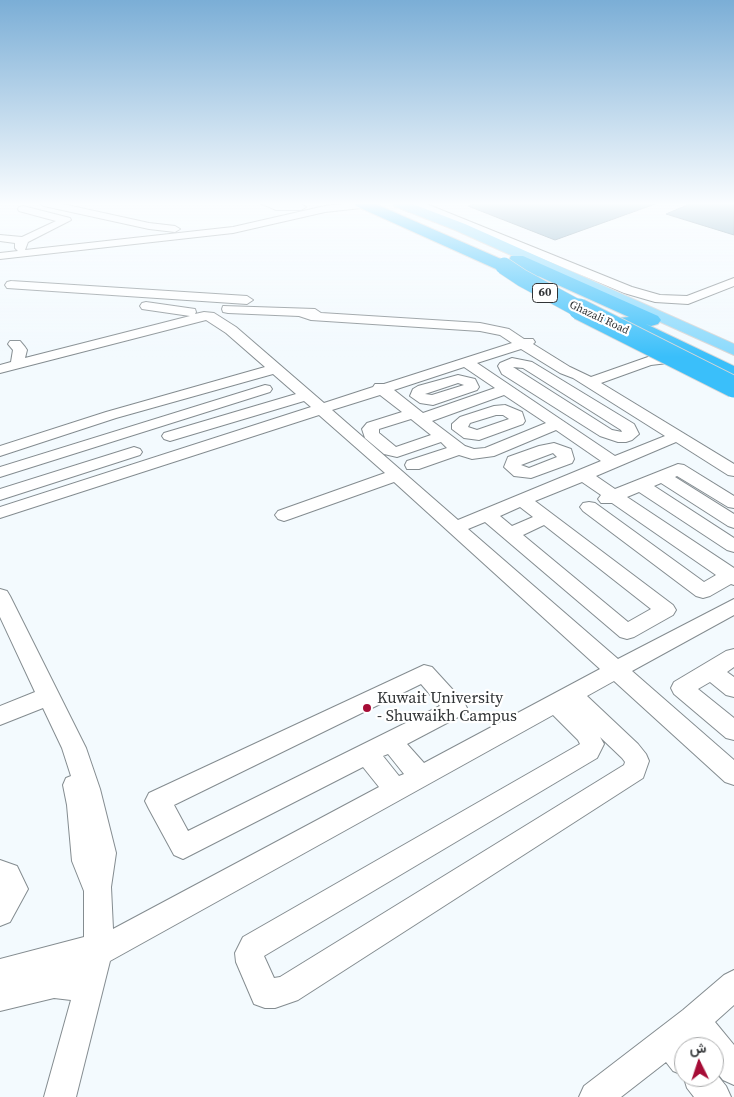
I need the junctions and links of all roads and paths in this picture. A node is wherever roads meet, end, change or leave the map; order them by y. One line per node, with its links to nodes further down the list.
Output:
1 (465, 254): 19 (main road, Ghazali Road / 60)
2 (476, 254): 7 (highway, 60)
3 (502, 254): 23 (highway, 60)
4 (521, 254): 20 (main road, Ghazali Road / 60)
5 (540, 254): 9 (street)
6 (556, 254): 8 (street)
7 (504, 266): 28 (highway, 60, bridge); 33 (highway, bridge)
8 (734, 273)
9 (734, 282)
10 (5, 290): 11 (street); 14 (lane)
11 (117, 296): 12 (street); 14 (street)
12 (281, 307): 13 (street); 15 (street); 16 (street)
13 (358, 311): 15 (street); 18 (street)
14 (199, 312): 16 (street); 16 (lane); 17 (street)
15 (304, 314): 18 (street)
16 (233, 329): 27 (street)
17 (126, 332): 21 (street); 21 (street)
18 (523, 342): 25 (street); 30 (street); 32 (lane)
19 (658, 346): 22 (main road, Ghazali Road / 60); 30 (street)
20 (734, 350)
21 (21, 351): 24 (street); 26 (street)
22 (684, 359): 30 (lane); 31 (main road, Ghazali Road / 60)
23 (734, 359)
24 (0, 361)
25 (466, 362): 32 (street); 35 (street)
26 (0, 369)
27 (274, 370): 29 (street); 40 (street)
28 (734, 374)
29 (253, 376): 34 (street); 41 (street)
30 (581, 377): 52 (street)
31 (734, 383)
32 (382, 388): 40 (street); 46 (street)
33 (734, 388)
34 (265, 389): 39 (street); 47 (street)
35 (507, 389): 37 (street); 43 (street)
36 (443, 397): 42 (street)
37 (476, 400): 42 (street); 44 (street)
38 (552, 400): 38 (street); 43 (lane)
39 (280, 403): 40 (street); 50 (street)
40 (314, 404): 55 (lane); 64 (street); 71 (street)
41 (144, 406): 45 (street); 47 (street)
42 (456, 407): 46 (street)
43 (534, 407): 48 (street)
44 (492, 411)
45 (111, 415): 49 (street); 56 (street)
46 (418, 416): 51 (street); 51 (lane)
47 (158, 423): 49 (street); 50 (street)
48 (558, 424): 53 (street); 60 (street)
49 (123, 433): 58 (street); 62 (street)
50 (170, 436): 55 (street)
51 (444, 436): 54 (street)
52 (678, 436): 60 (street); 61 (street)
53 (516, 441): 54 (street); 57 (street)
54 (459, 449): 59 (lane)
55 (182, 450): 58 (lane)
56 (0, 451)
57 (533, 454)
58 (137, 457): 67 (street); 70 (lane)
59 (421, 459)
60 (613, 462): 63 (street)
61 (734, 471)
62 (0, 472)
63 (590, 472): 66 (street); 68 (street)
64 (397, 475): 72 (street); 76 (street)
65 (662, 476): 66 (street); 69 (street); 75 (street)
66 (628, 490): 78 (street); 79 (street); 79 (street)
67 (0, 495)
68 (522, 500): 73 (street); 74 (street)
69 (734, 503)
70 (0, 508)
71 (0, 513)
72 (284, 514)
73 (487, 514): 76 (street); 77 (street)
74 (545, 518): 77 (street); 77 (street)
75 (734, 522)
76 (456, 527): 84 (street)
77 (510, 534)
78 (734, 546)
79 (733, 576)
80 (0, 596): 87 (street)
81 (731, 612): 84 (lane)
82 (0, 623): 87 (street)
83 (734, 657): 85 (street)
84 (616, 669): 88 (lane); 93 (street)
85 (711, 670): 86 (lane); 90 (street)
86 (734, 689)
87 (42, 698): 89 (street); 98 (street)
88 (562, 698): 88 (street); 94 (lane)
89 (0, 716)
90 (734, 732)
91 (391, 741): 92 (street); 92 (street); 94 (street)
92 (367, 754): 95 (street)
93 (734, 775)
94 (420, 776): 95 (lane)
95 (396, 790): 98 (lane)
96 (0, 872): 97 (street)
97 (0, 913)
98 (98, 949): 99 (street); 101 (street)
99 (0, 974)
100 (734, 985): 103 (street)
101 (89, 992): 102 (street); 108 (street)
102 (0, 996)
103 (694, 1021): 104 (street); 106 (street)
104 (684, 1037)
105 (674, 1051): 109 (street)
106 (734, 1068)
107 (706, 1087): 110 (street)
108 (60, 1097)
109 (595, 1097)
110 (715, 1097)

